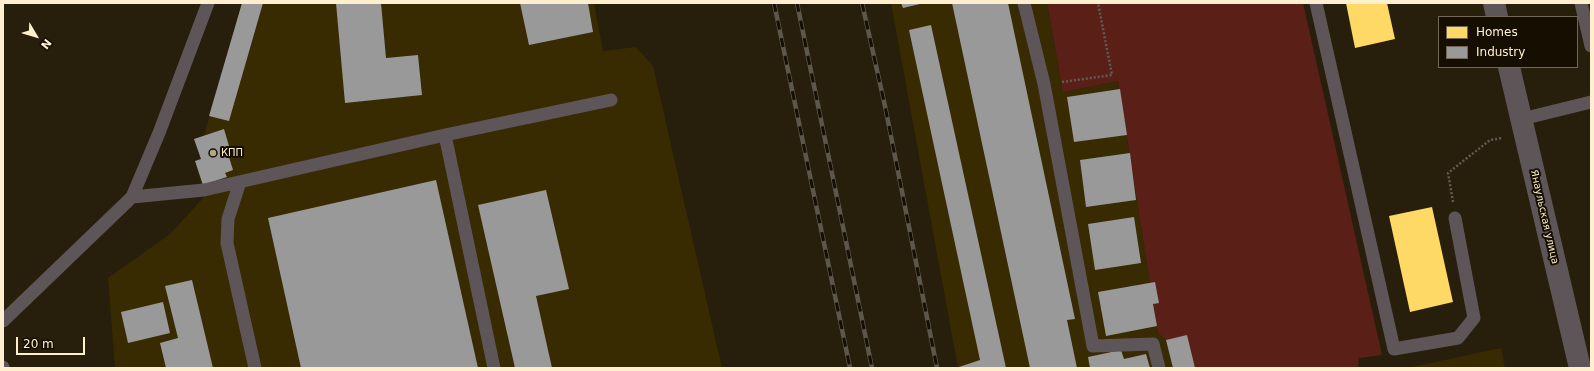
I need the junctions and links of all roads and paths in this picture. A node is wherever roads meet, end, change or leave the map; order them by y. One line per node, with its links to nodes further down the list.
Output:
1 (208, 3): 16 (lane)
2 (1024, 3): 10 (lane)
3 (1098, 3): 10 (path)
4 (1316, 3): 17 (lane)
5 (1494, 3): 7 (street)
6 (1581, 3): 8 (lane)
7 (1497, 16)
8 (1591, 46)
9 (1509, 68): 13 (street, Янаульская улица)
10 (1044, 84): 21 (lane)
11 (611, 100): 14 (lane)
12 (1591, 102): 13 (lane)
13 (1523, 127): 17 (path); 22 (street, Янаульская улица)
14 (446, 135): 15 (lane); 20 (lane)
15 (240, 182): 16 (lane); 19 (lane)
16 (132, 197): 18 (lane)
17 (1455, 218)
18 (3, 321)
19 (255, 368)
20 (494, 368)
21 (1159, 368)
22 (1580, 368)

